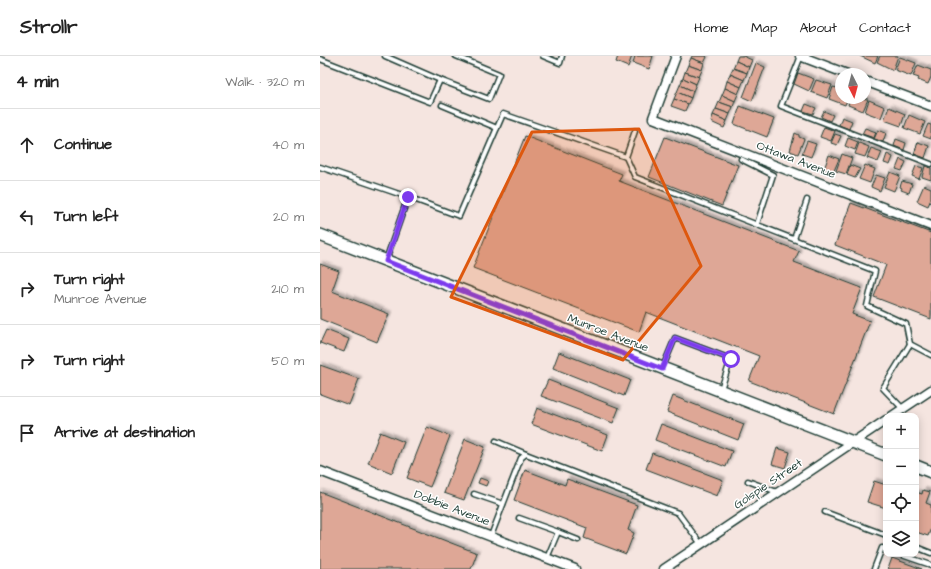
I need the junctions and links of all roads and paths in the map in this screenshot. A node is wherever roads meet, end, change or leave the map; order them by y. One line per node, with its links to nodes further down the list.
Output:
1 (385, 56): 9 (lane)
2 (456, 56): 9 (lane)
3 (543, 56): 4 (lane)
4 (562, 56)
5 (676, 56): 22 (street, Ottawa Avenue)
6 (800, 56): 8 (street); 17 (lane)
7 (320, 59): 9 (lane)
8 (835, 69)
9 (440, 80)
10 (871, 83): 12 (street)
11 (442, 105): 13 (lane)
12 (931, 106)
13 (497, 128): 15 (lane); 19 (lane)
14 (635, 131): 15 (lane)
15 (626, 157): 21 (lane)
16 (741, 159): 21 (lane)
17 (931, 164)
18 (320, 167): 19 (lane)
19 (408, 197): 25 (lane)
20 (807, 200): 24 (lane)
21 (757, 224): 24 (lane)
22 (931, 226)
23 (320, 235): 25 (main road, Munroe Avenue)
24 (794, 239): 26 (lane)
25 (386, 261): 28 (main road, Munroe Avenue)
26 (910, 344): 27 (lane); 31 (lane)
27 (931, 356)
28 (662, 369): 30 (main road, Munroe Avenue); 30 (lane)
29 (931, 390): 31 (street)
30 (720, 391): 35 (main road, Munroe Avenue)
31 (903, 409): 32 (street)
32 (897, 413)
33 (883, 422): 35 (street, Golspie Street)
34 (496, 441): 36 (lane)
35 (852, 443): 37 (main road, Munroe Avenue); 42 (street, Golspie Street)
36 (526, 454): 44 (lane); 51 (lane)
37 (883, 454)
38 (919, 467): 40 (main road)
39 (320, 470): 49 (street, Dobbie Avenue)
40 (931, 472)
41 (748, 481): 42 (lane)
42 (777, 492): 51 (street, Golspie Street)
43 (474, 494): 44 (lane)
44 (503, 504): 49 (lane)
45 (825, 512): 48 (lane)
46 (519, 518): 47 (lane)
47 (558, 532): 50 (lane); 56 (lane)
48 (883, 535)
49 (491, 536): 56 (street, Dobbie Avenue)
50 (578, 540)
51 (701, 544): 59 (street, Golspie Street)
52 (883, 548): 60 (lane)
53 (919, 548): 54 (lane)
54 (931, 553)
55 (907, 557): 57 (lane)
56 (547, 558): 58 (street, Dobbie Avenue)
57 (931, 566)
58 (575, 569)
59 (664, 569)
60 (874, 569)

